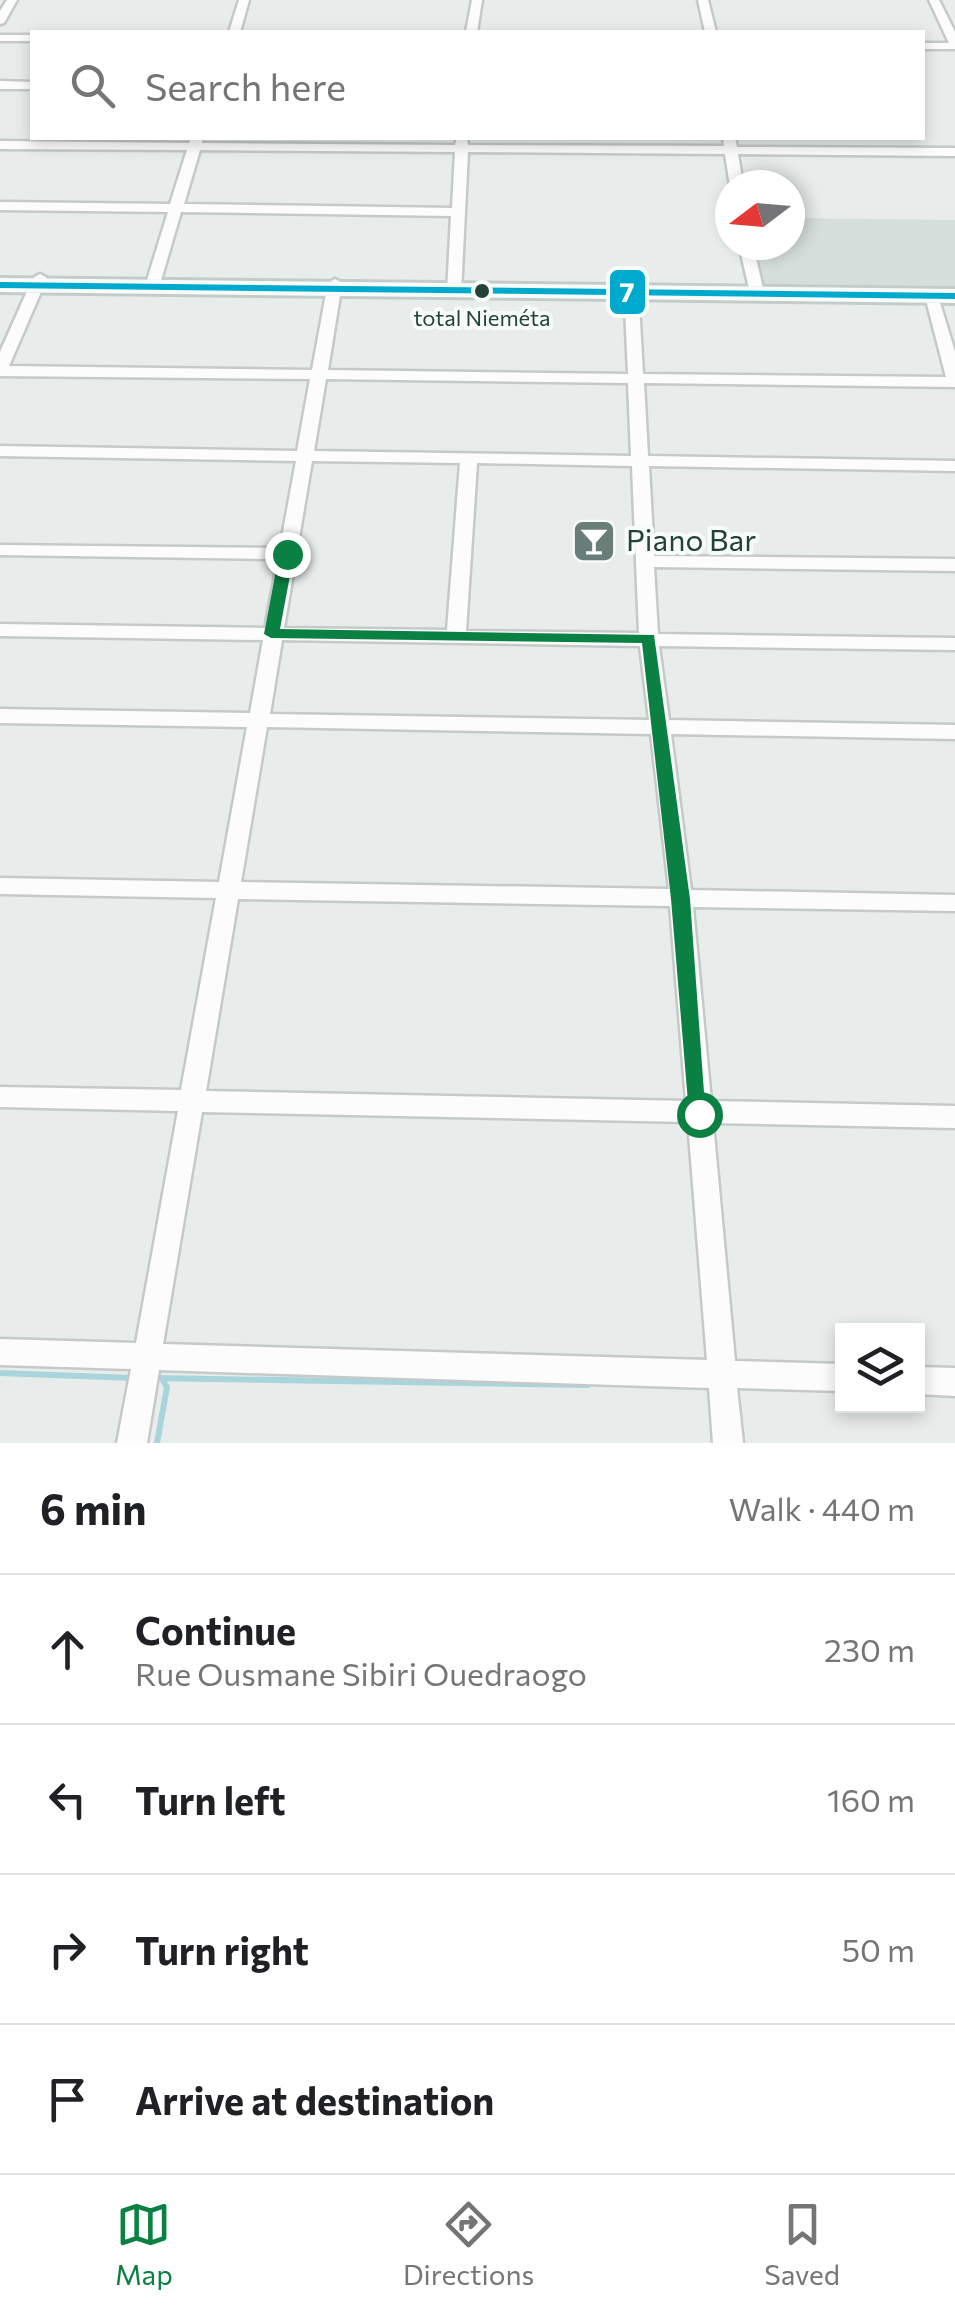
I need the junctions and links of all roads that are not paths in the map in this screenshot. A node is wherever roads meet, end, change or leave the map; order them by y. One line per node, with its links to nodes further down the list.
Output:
1 (12, 0): 6 (street)
2 (244, 0): 7 (street)
3 (477, 0): 8 (street)
4 (703, 0): 9 (street)
5 (934, 0): 12 (street)
6 (0, 21)
7 (235, 30)
8 (472, 30)
9 (710, 30)
10 (0, 38): 11 (street)
11 (30, 38)
12 (955, 45): 13 (street)
13 (925, 46)
14 (0, 85): 15 (street)
15 (30, 86)
16 (195, 142): 17 (street); 19 (street); 23 (street)
17 (462, 143): 18 (street); 24 (street)
18 (730, 143): 20 (street); 21 (street)
19 (0, 145)
20 (955, 152)
21 (734, 170)
22 (0, 206): 23 (street)
23 (178, 210): 24 (street); 28 (street)
24 (460, 212): 30 (street)
25 (749, 260): 32 (street)
26 (0, 282): 27 (main road)
27 (38, 282): 28 (main road); 34 (street)
28 (153, 284): 29 (main road)
29 (333, 286): 30 (main road); 35 (street)
30 (454, 288): 31 (main road)
31 (631, 289): 32 (main road); 36 (street)
32 (756, 290): 33 (main road)
33 (947, 294): 37 (street)
34 (0, 370): 35 (street)
35 (316, 374): 36 (street); 39 (street)
36 (636, 378): 37 (street); 41 (street)
37 (955, 381)
38 (0, 452): 39 (street)
39 (302, 456): 40 (street); 44 (street)
40 (469, 456): 41 (street); 49 (street)
41 (640, 460): 42 (street); 45 (street)
42 (955, 466)
43 (0, 550): 44 (street)
44 (287, 554): 48 (street)
45 (646, 560): 46 (street); 50 (street)
46 (955, 565)
47 (0, 630): 48 (street)
48 (271, 634): 49 (street); 53 (street)
49 (456, 635): 50 (street)
50 (649, 638): 51 (street); 54 (street)
51 (955, 644)
52 (0, 716): 53 (street)
53 (257, 721): 54 (street); 57 (street)
54 (660, 726): 55 (street); 58 (street)
55 (955, 732)
56 (0, 886): 57 (street)
57 (230, 889): 58 (street); 61 (street)
58 (680, 899): 59 (street); 62 (street)
59 (955, 903)
60 (0, 1096): 61 (street)
61 (190, 1102): 62 (street); 65 (street)
62 (699, 1114): 63 (street); 66 (street)
63 (955, 1118)
64 (0, 1352): 65 (street)
65 (147, 1354): 66 (street); 70 (street)
66 (722, 1374): 67 (street); 71 (street)
67 (835, 1378)
68 (925, 1381): 69 (street)
69 (955, 1382)
70 (132, 1443)
71 (728, 1443)

